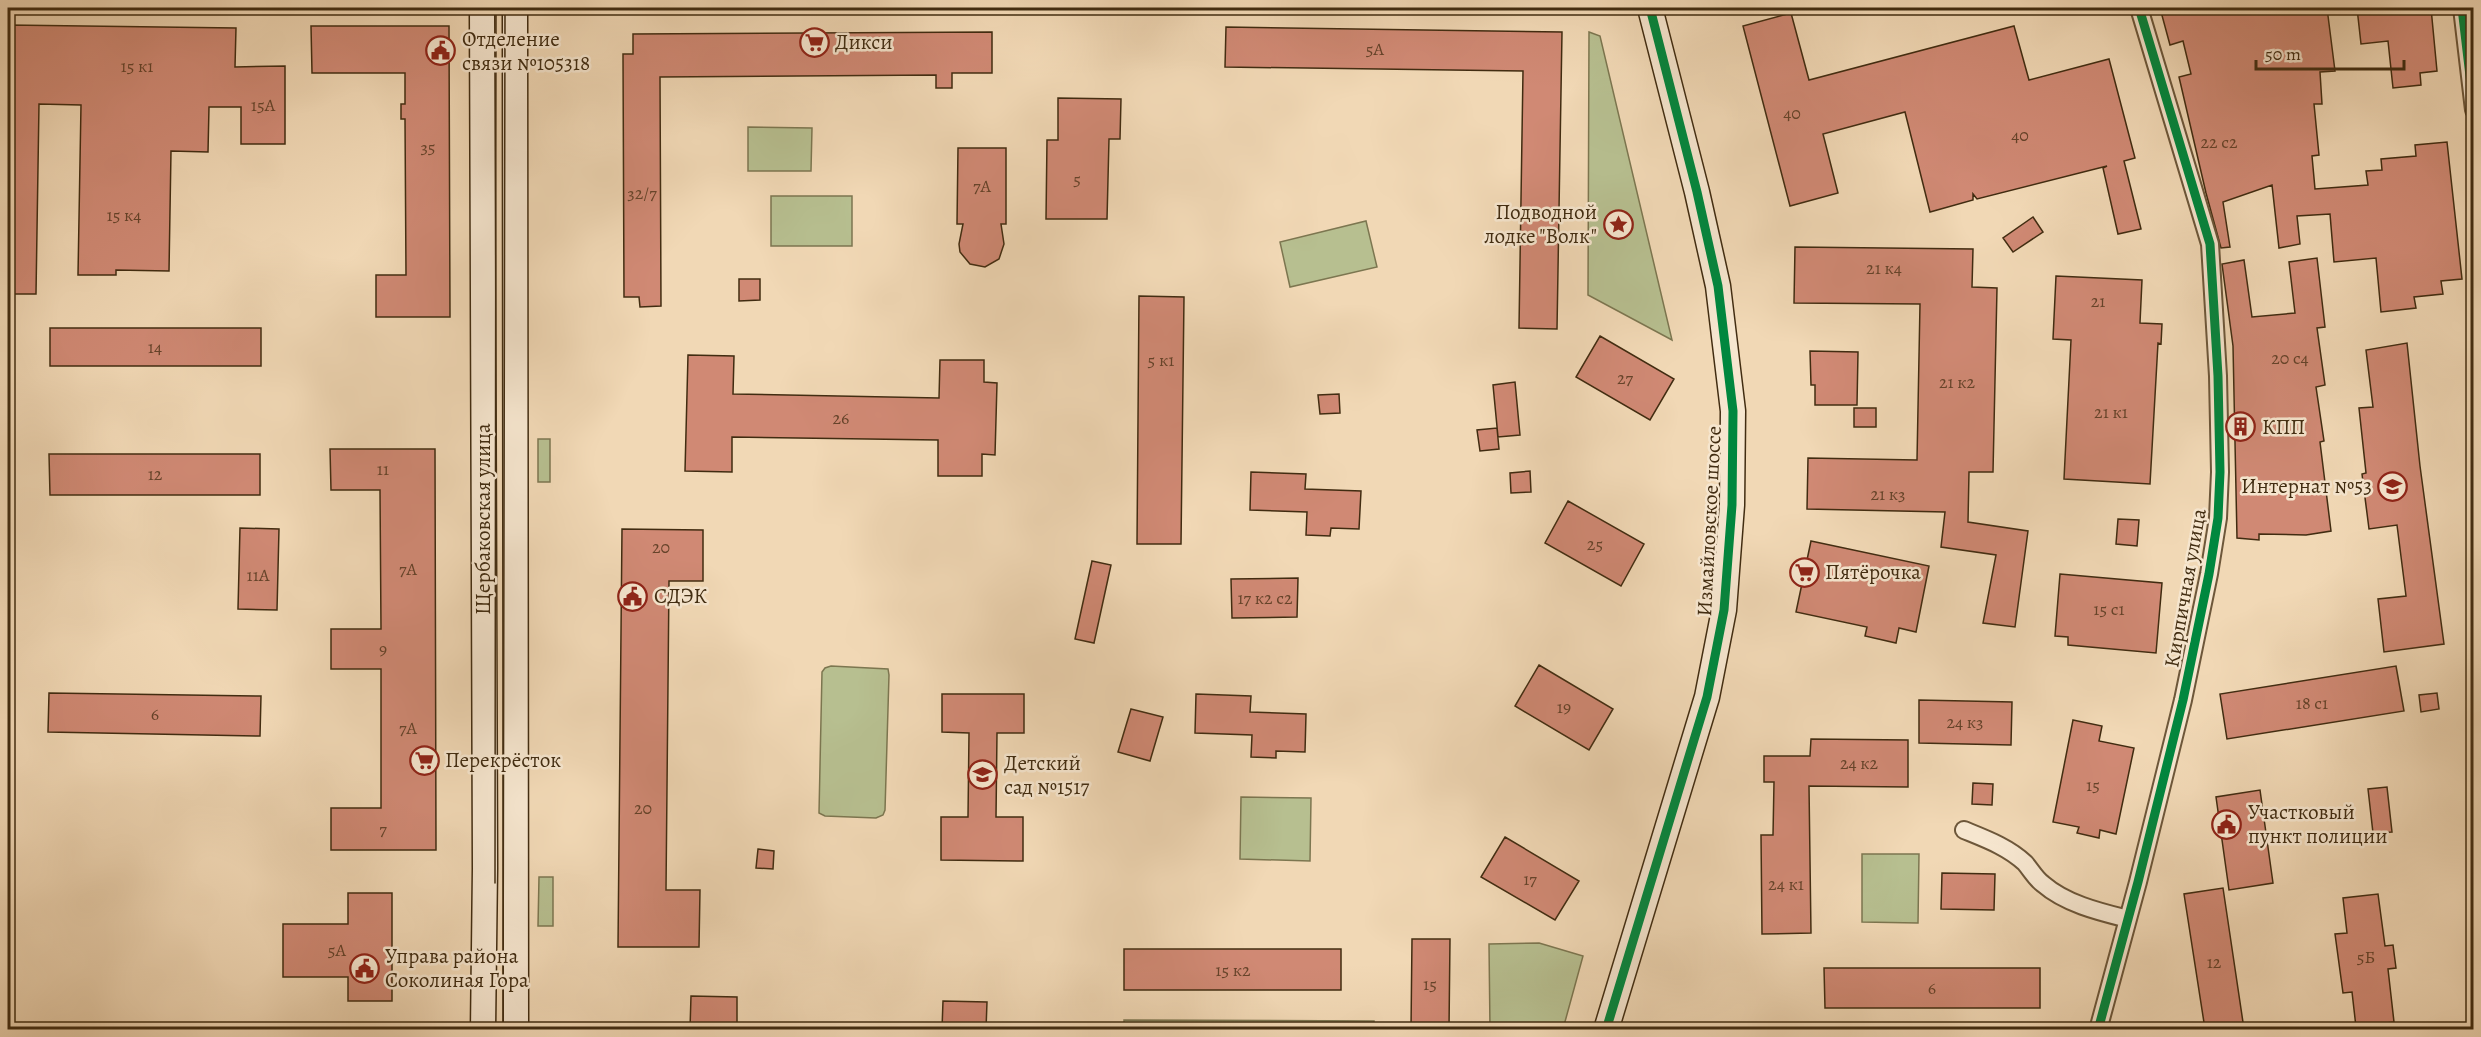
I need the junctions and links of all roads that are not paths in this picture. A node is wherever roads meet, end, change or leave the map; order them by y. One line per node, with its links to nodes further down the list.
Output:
1 (482, 8): 9 (main road, Щербаковская улица)
2 (515, 8): 10 (main road, Щербаковская улица)
3 (1650, 8): 11 (main road, Измайловское шоссе)
4 (2139, 8): 8 (street, Кирпичная улица)
5 (2462, 8): 6 (street)
6 (2474, 110)
7 (1964, 830): 8 (street)
8 (2128, 919): 12 (street, Кирпичная улица)
9 (483, 1029)
10 (516, 1029)
11 (1606, 1029)
12 (2098, 1029)

